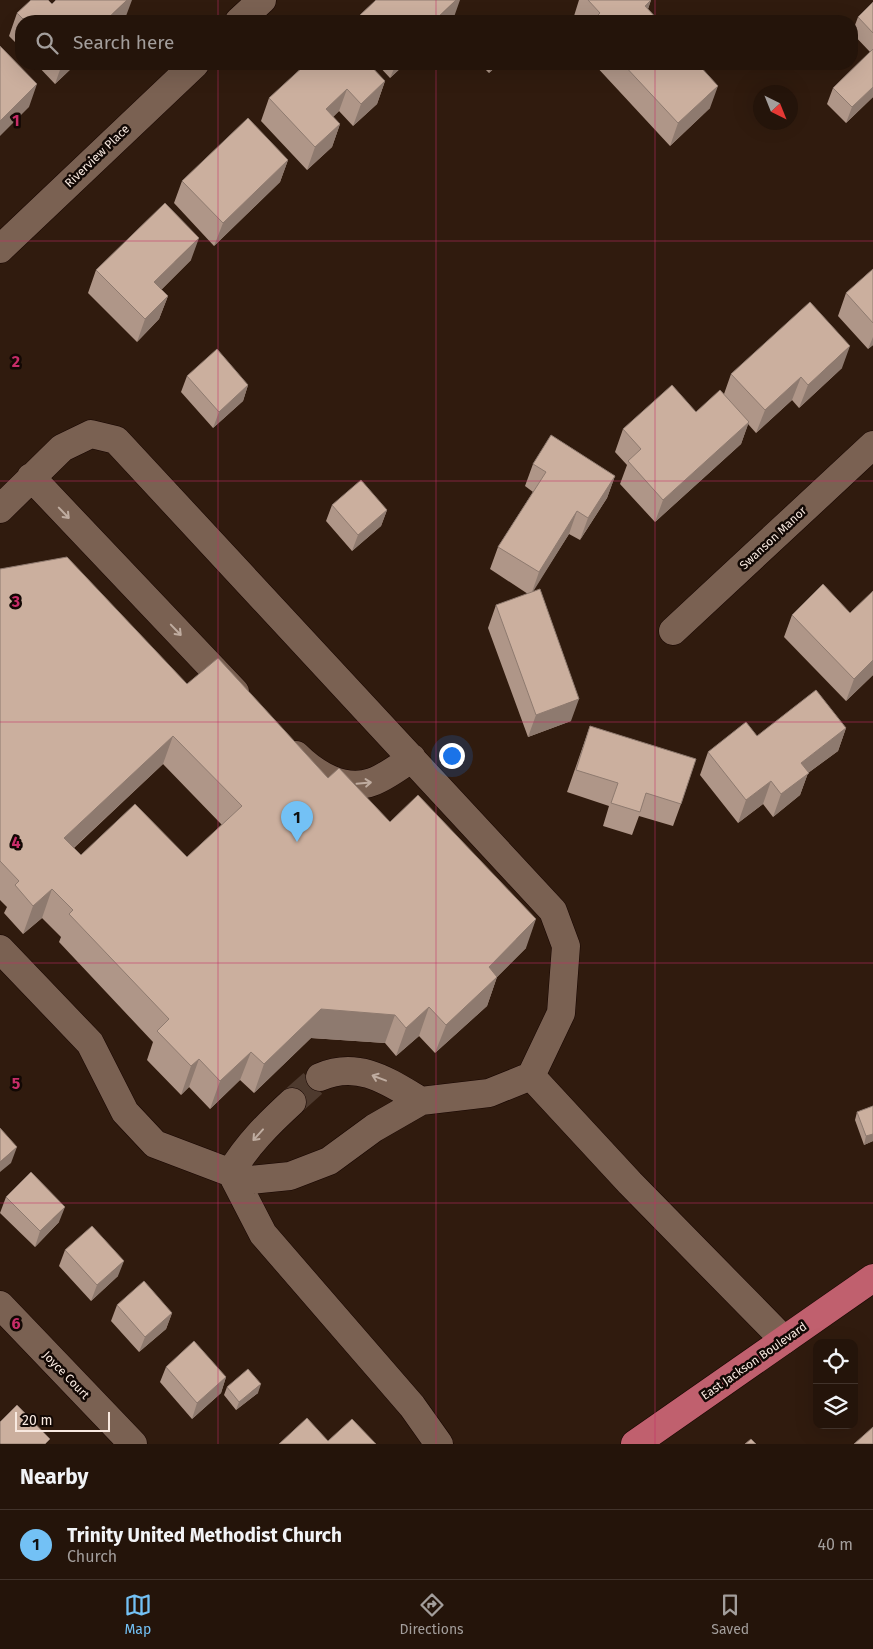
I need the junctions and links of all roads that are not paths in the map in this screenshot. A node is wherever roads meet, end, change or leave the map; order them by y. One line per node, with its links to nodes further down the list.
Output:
1 (262, 0): 2 (street)
2 (246, 15)
3 (189, 70): 4 (street, Riverview Place)
4 (0, 249)
5 (873, 445): 8 (street, Swanson Manor)
6 (31, 477): 7 (street); 9 (street, one-way to 9); 11 (street)
7 (0, 508)
8 (673, 631)
9 (253, 711)
10 (280, 738): 11 (street, one-way to 11)
11 (412, 758): 13 (street)
12 (0, 949): 17 (street)
13 (532, 1076): 15 (street); 20 (street)
14 (320, 1077): 15 (street, one-way to 14)
15 (422, 1101): 17 (street)
16 (292, 1102): 17 (street, one-way to 17)
17 (231, 1172): 22 (street)
18 (873, 1278): 20 (main road, East Jackson Boulevard)
19 (0, 1305): 21 (street, Joyce Court)
20 (784, 1340): 23 (main road, East Jackson Boulevard)
21 (133, 1444)
22 (439, 1444)
23 (635, 1444)

